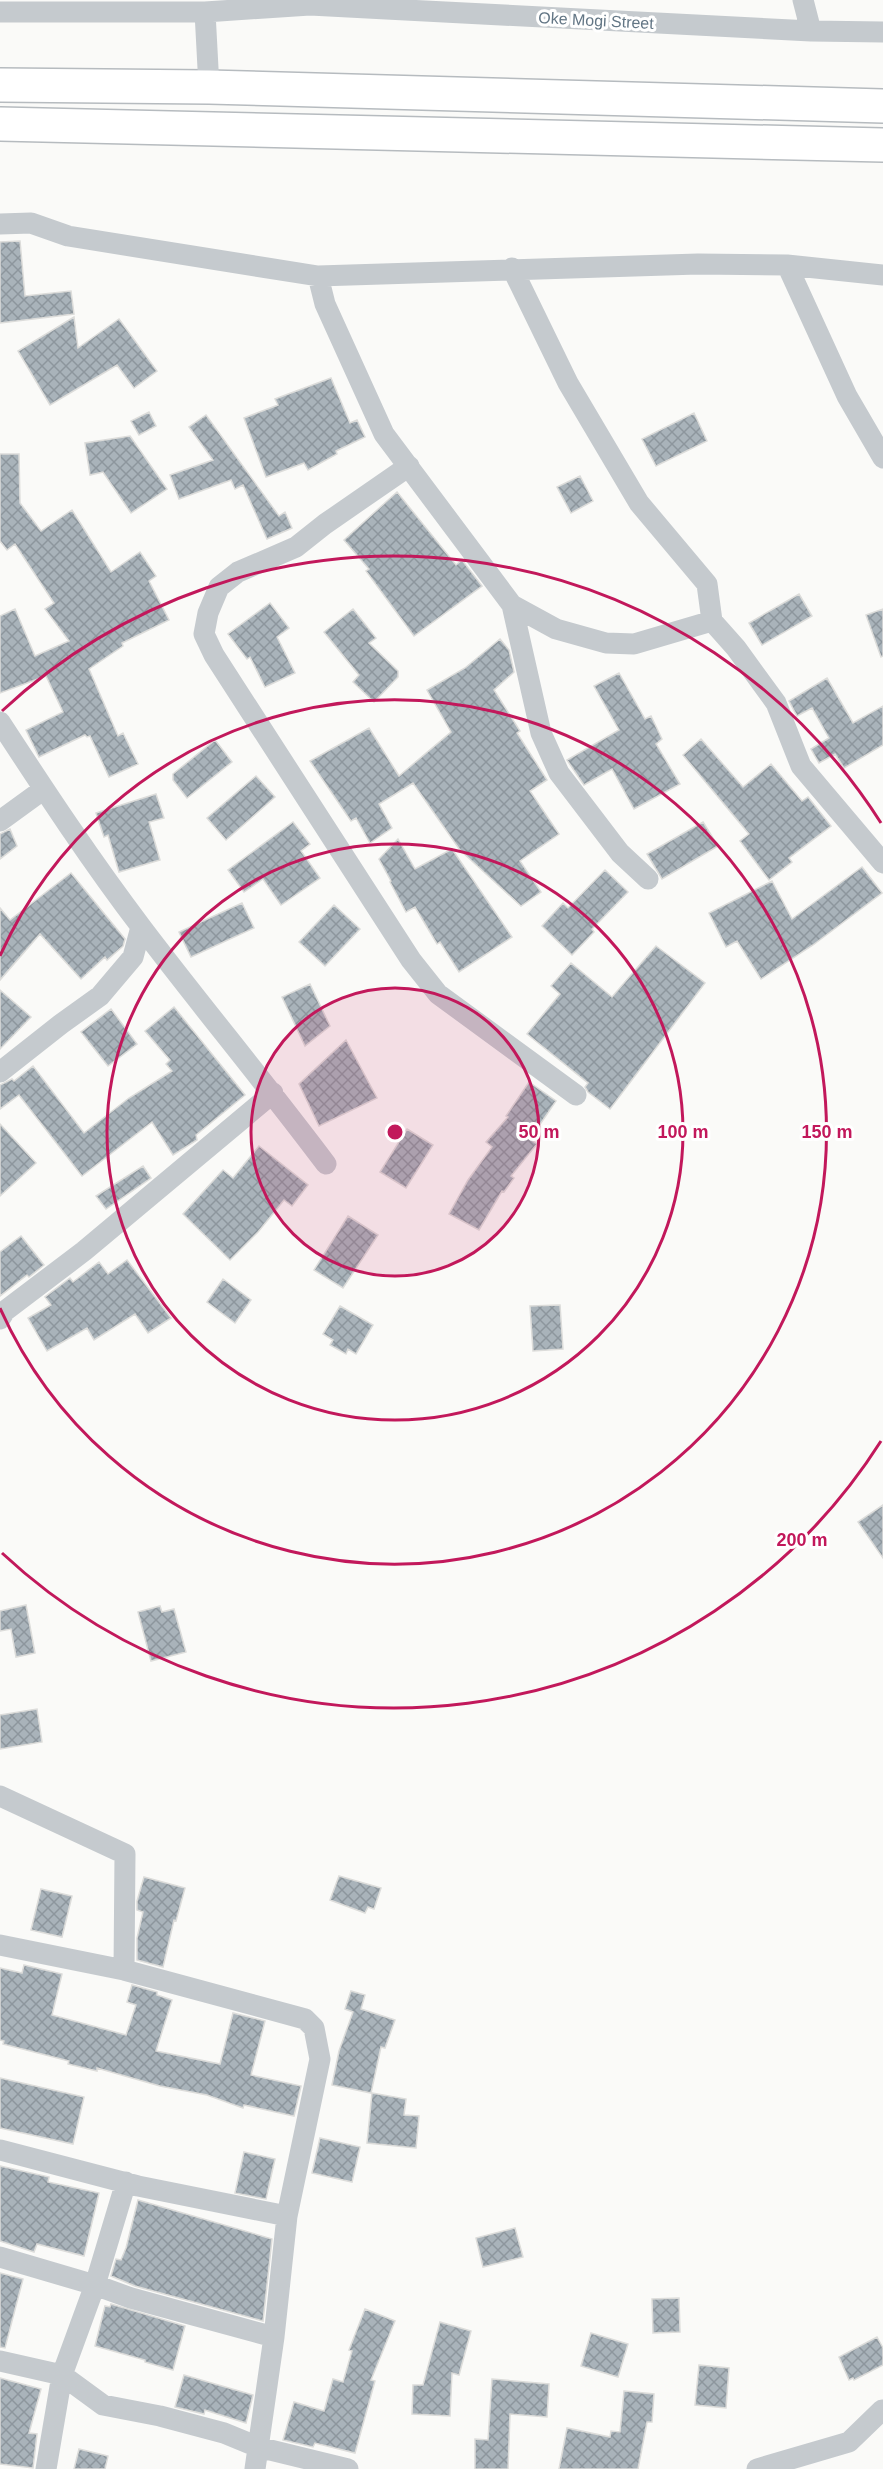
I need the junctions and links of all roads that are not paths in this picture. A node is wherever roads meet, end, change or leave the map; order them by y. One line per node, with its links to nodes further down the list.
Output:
1 (803, 0): 5 (street)
2 (310, 3): 4 (street, Oke Mogi Street); 5 (street, Oke Mogi Street)
3 (0, 12): 4 (street, Oke Mogi Street)
4 (205, 12): 8 (street)
5 (811, 31): 6 (street, Oke Mogi Street)
6 (883, 32)
7 (0, 85): 8 (highway)
8 (209, 87): 9 (highway)
9 (883, 106)
10 (0, 124): 11 (highway)
11 (883, 145)
12 (0, 224): 16 (street)
13 (787, 265): 14 (street); 15 (street); 17 (street)
14 (512, 268): 16 (street); 20 (street)
15 (883, 275)
16 (318, 276): 18 (street)
17 (883, 458)
18 (409, 466): 19 (street); 29 (street)
19 (512, 605): 20 (street); 25 (street)
20 (712, 621): 24 (street)
21 (0, 722): 22 (street)
22 (44, 789): 23 (street); 26 (street)
23 (0, 821)
24 (883, 863)
25 (648, 879)
26 (141, 927): 27 (street); 28 (street)
27 (0, 1072)
28 (273, 1093): 30 (street); 31 (street)
29 (576, 1095)
30 (326, 1164)
31 (0, 1319)
32 (0, 1796): 34 (street)
33 (0, 1945): 34 (street)
34 (124, 1970): 37 (street)
35 (0, 2150): 36 (street)
36 (126, 2182): 37 (street); 39 (street)
37 (287, 2216): 40 (street)
38 (0, 2257): 39 (street)
39 (95, 2285): 40 (street); 42 (street)
40 (274, 2337): 44 (street)
41 (0, 2361): 42 (street)
42 (62, 2375): 44 (street); 45 (street)
43 (882, 2410): 48 (street)
44 (258, 2447): 46 (street); 47 (street)
45 (46, 2469)
46 (255, 2469)
47 (348, 2469)
48 (757, 2469)

